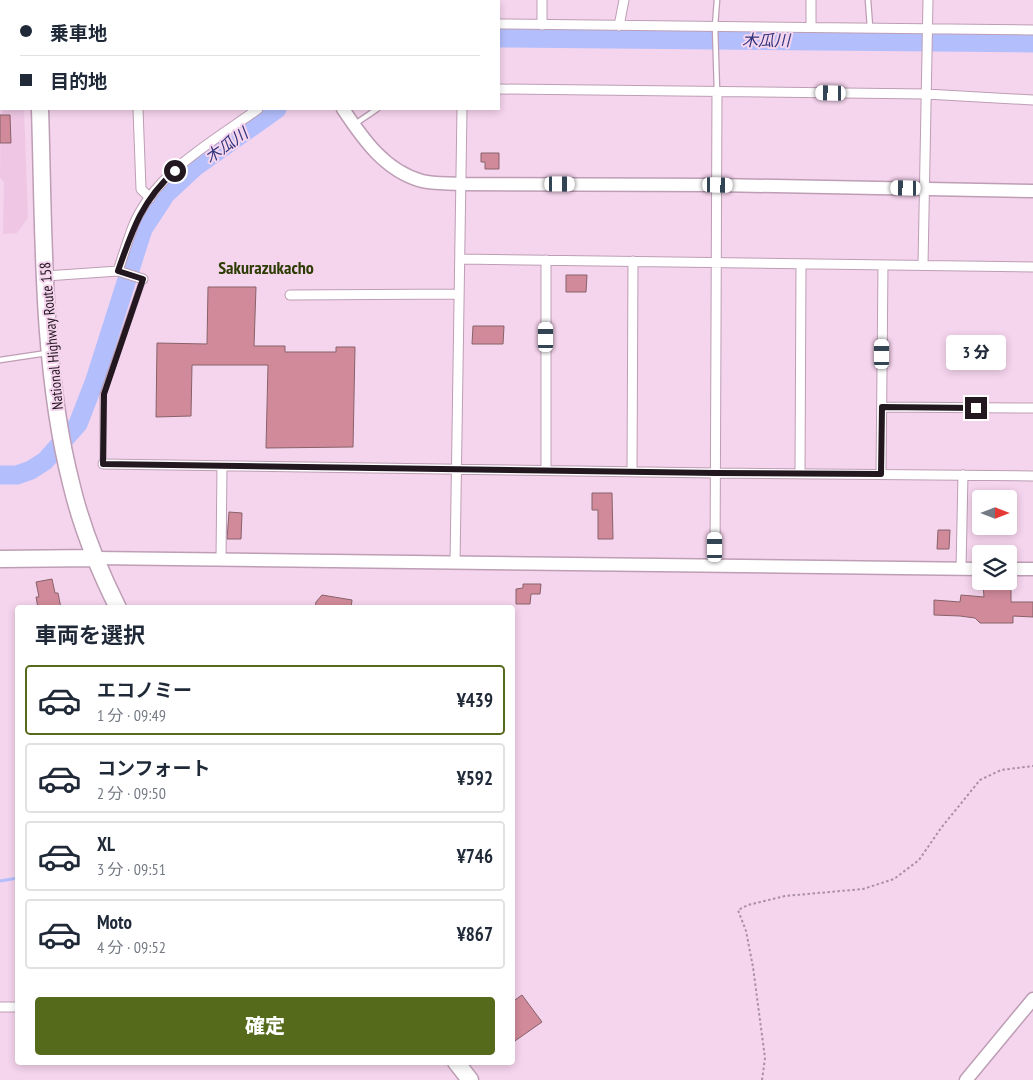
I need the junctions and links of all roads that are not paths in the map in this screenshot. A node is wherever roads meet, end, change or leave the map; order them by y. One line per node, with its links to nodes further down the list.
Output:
1 (542, 0): 8 (street)
2 (624, 0): 9 (street)
3 (717, 0): 12 (lane)
4 (810, 0): 10 (street)
5 (868, 0): 11 (lane)
6 (928, 0): 14 (street)
7 (500, 24): 8 (street)
8 (542, 25): 9 (street)
9 (619, 26): 12 (street)
10 (811, 27): 11 (street); 12 (street)
11 (870, 27): 14 (street)
12 (715, 30): 16 (lane)
13 (1033, 30): 14 (street)
14 (927, 31): 17 (street)
15 (500, 89): 16 (street)
16 (717, 91): 17 (street); 27 (street)
17 (926, 94): 18 (street); 28 (street)
18 (1033, 100)
19 (40, 110): 40 (highway, National Highway Route 158)
20 (138, 110): 30 (street)
21 (257, 110): 30 (street)
22 (344, 110): 25 (street)
23 (375, 110): 25 (lane)
24 (462, 110): 26 (street)
25 (354, 124): 26 (street)
26 (461, 184): 27 (street); 31 (street)
27 (718, 185): 28 (street); 34 (street)
28 (924, 189): 29 (street); 37 (street)
29 (1033, 191)
30 (150, 198): 39 (street)
31 (460, 259): 32 (street); 42 (street)
32 (546, 260): 33 (street); 51 (street)
33 (633, 261): 34 (street); 52 (street)
34 (717, 262): 35 (street); 53 (street)
35 (801, 264): 36 (street); 54 (street)
36 (882, 265): 37 (street); 46 (street)
37 (923, 265): 38 (street)
38 (1033, 267)
39 (121, 272): 40 (street); 41 (street)
40 (46, 276): 44 (highway, National Highway Route 158)
41 (141, 278): 48 (lane)
42 (459, 294): 43 (street); 50 (street)
43 (290, 295)
44 (50, 353): 45 (lane); 58 (highway, National Highway Route 158)
45 (0, 360)
46 (882, 407): 47 (street); 55 (street)
47 (1033, 408)
48 (103, 464): 49 (street)
49 (222, 466): 50 (street); 60 (street)
50 (456, 469): 51 (street); 61 (street)
51 (546, 470): 52 (street)
52 (632, 472): 53 (street)
53 (716, 473): 54 (street); 62 (street)
54 (800, 474): 55 (street)
55 (881, 474): 56 (street)
56 (963, 475): 57 (street); 63 (street)
57 (1033, 476)
58 (95, 558): 59 (highway); 60 (street); 67 (highway, National Highway Route 158)
59 (0, 559)
60 (221, 560): 61 (street)
61 (455, 563): 62 (street)
62 (715, 566): 63 (street)
63 (961, 569): 64 (street)
64 (972, 569)
65 (1017, 569): 66 (street)
66 (1033, 570)
67 (117, 605)
68 (1033, 999): 73 (street)
69 (0, 1007): 70 (street)
70 (15, 1007)
71 (458, 1065): 72 (highway)
72 (470, 1080)
73 (966, 1080)

